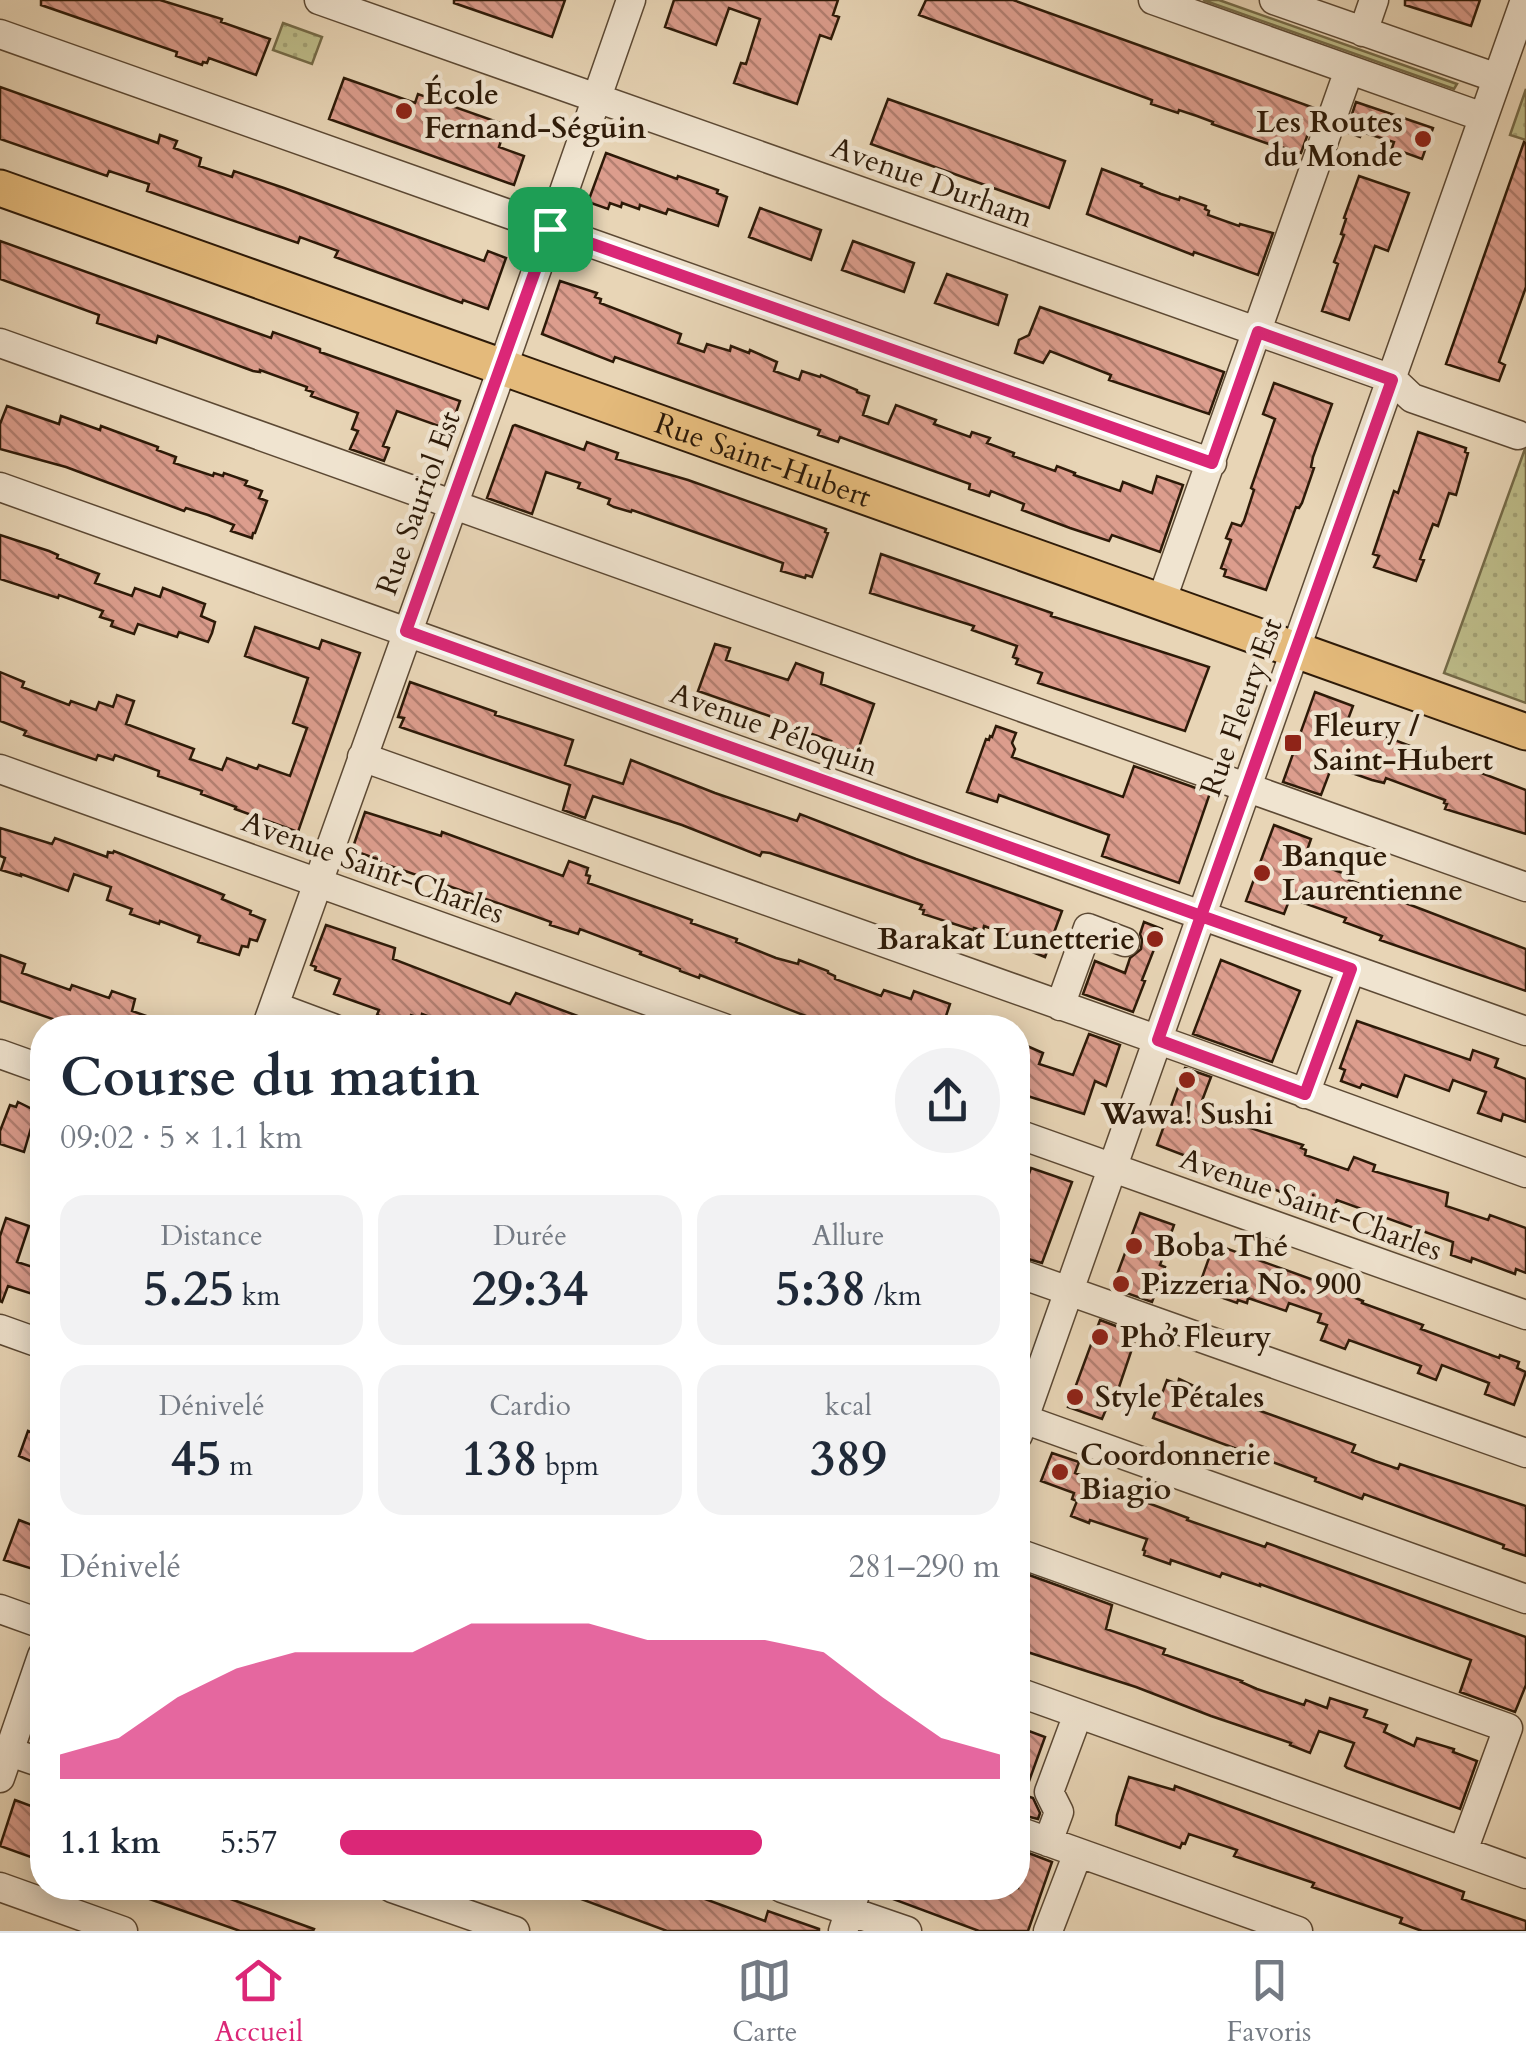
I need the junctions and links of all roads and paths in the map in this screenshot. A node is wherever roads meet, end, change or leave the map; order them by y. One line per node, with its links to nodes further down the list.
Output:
1 (319, 0): 11 (street, Avenue Durham)
2 (630, 0): 11 (street, Rue Sauriol Est)
3 (1152, 0): 9 (street)
4 (1274, 0): 7 (street)
5 (1374, 0): 7 (street)
6 (1525, 0): 10 (street, Rue Fleury Est)
7 (1363, 32): 10 (street)
8 (0, 34): 15 (street)
9 (1349, 70): 12 (street); 16 (street)
10 (1497, 78): 12 (street, Rue Fleury Est)
11 (596, 97): 15 (street, Rue Sauriol Est); 16 (street, Avenue Durham)
12 (1484, 118): 19 (street, Rue Fleury Est)
13 (472, 183): 15 (street)
14 (0, 188): 18 (main road, Rue Saint-Hubert)
15 (550, 229): 18 (street, Rue Sauriol Est); 21 (street)
16 (1258, 332): 19 (street, Avenue Durham); 21 (street)
17 (0, 343): 23 (street)
18 (503, 366): 23 (street, Rue Sauriol Est); 24 (main road, Rue Saint-Hubert)
19 (1392, 380): 20 (street, Avenue Durham); 26 (street, Rue Fleury Est)
20 (1518, 436)
21 (1212, 463): 24 (street)
22 (0, 487): 25 (street, Avenue Péloquin)
23 (452, 504): 25 (street, Rue Sauriol Est); 30 (street)
24 (1161, 602): 26 (main road, Rue Saint-Hubert)
25 (406, 631): 28 (street, Rue Sauriol Est); 33 (street, Avenue Péloquin)
26 (1296, 651): 27 (main road, Rue Saint-Hubert); 30 (street, Rue Fleury Est)
27 (1526, 732)
28 (362, 757): 31 (street, Rue Sauriol Est); 36 (street)
29 (0, 770): 31 (street, Avenue Saint-Charles)
30 (1247, 788): 32 (street); 33 (street, Rue Fleury Est)
31 (318, 882): 37 (street, Rue Sauriol Est); 38 (street, Avenue Saint-Charles)
32 (1526, 886)
33 (1201, 916): 35 (street, Avenue Péloquin); 40 (street, Rue Fleury Est)
34 (1126, 942): 36 (street)
35 (1351, 969): 39 (street, Avenue Péloquin); 43 (street)
36 (1060, 1006): 40 (street)
37 (271, 1015)
38 (688, 1015)
39 (1526, 1031)
40 (1158, 1040): 43 (street); 45 (street, Rue Fleury Est)
41 (0, 1054): 42 (street)
42 (30, 1065)
43 (1305, 1094): 46 (street)
44 (1030, 1138): 45 (street, Avenue Saint-Charles)
45 (1112, 1167): 48 (street, Rue Fleury Est); 49 (street, Avenue Saint-Charles)
46 (1526, 1173)
47 (1030, 1277): 48 (street)
48 (1068, 1291): 52 (street, Rue Fleury Est); 54 (street)
49 (1526, 1315)
50 (0, 1329): 51 (street)
51 (30, 1340)
52 (1030, 1394)
53 (1030, 1428): 56 (street)
54 (1526, 1453)
55 (1030, 1557): 66 (street)
56 (1526, 1599)
57 (0, 1609): 58 (street)
58 (30, 1620)
59 (30, 1691): 63 (street)
60 (1030, 1696): 61 (street)
61 (1078, 1714): 65 (street); 66 (street)
62 (30, 1764): 63 (street)
63 (5, 1765)
64 (1030, 1835): 65 (street)
65 (1048, 1842): 67 (street)
66 (1463, 1851): 68 (street)
67 (1078, 1853): 78 (street); 79 (street)
68 (1526, 1874)
69 (0, 1887): 70 (street)
70 (30, 1898)
71 (36, 1900): 75 (street)
72 (426, 1900): 76 (street)
73 (819, 1900): 74 (street)
74 (850, 1910): 77 (street)
75 (123, 1931)
76 (515, 1931)
77 (906, 1931)
78 (1048, 1931)
79 (1298, 1931)

